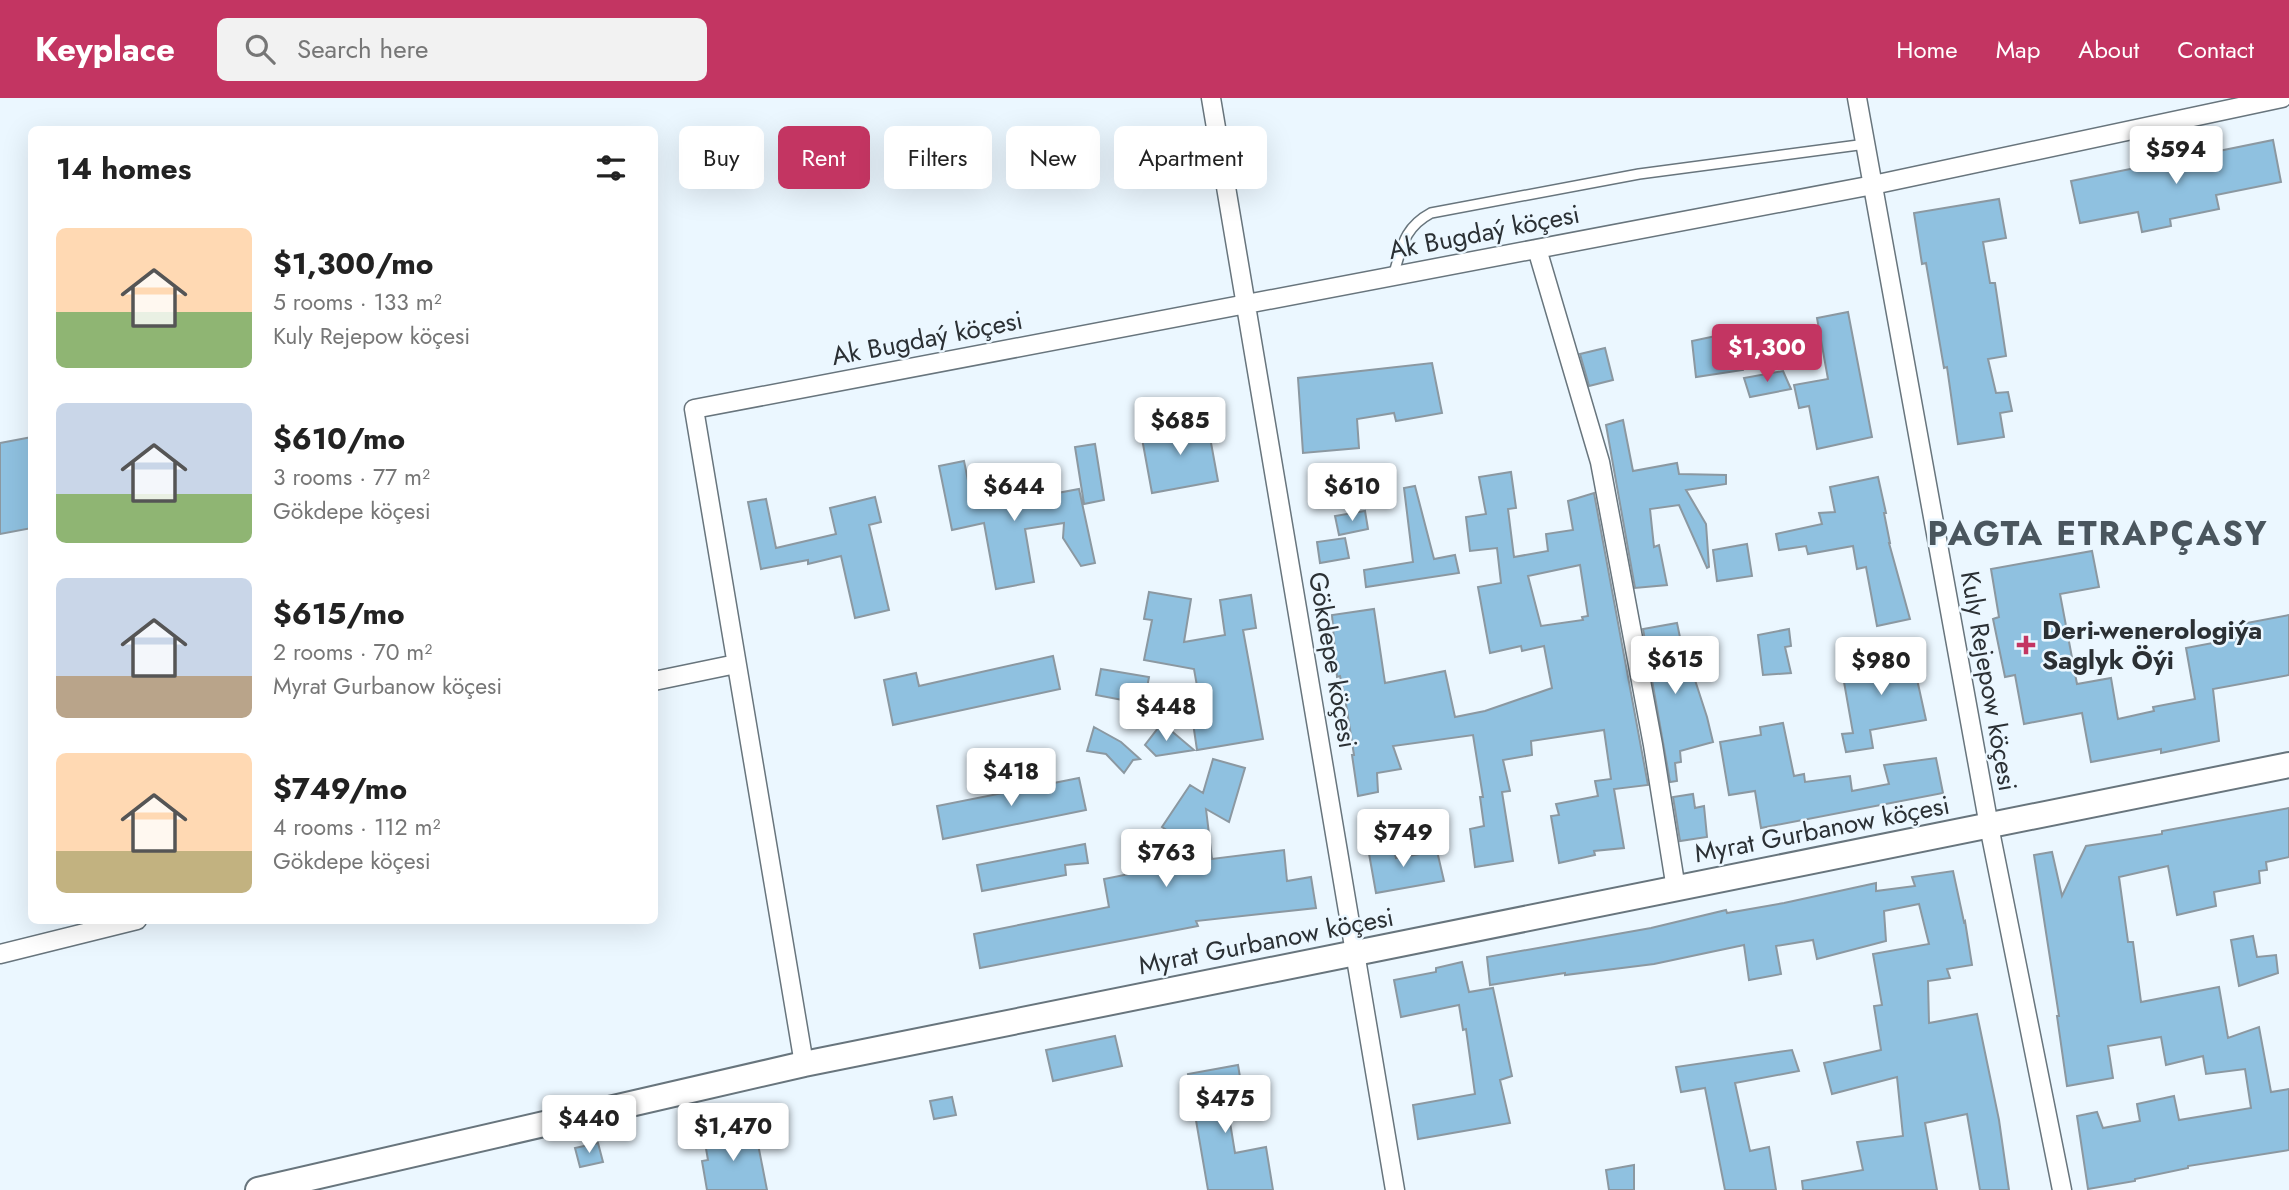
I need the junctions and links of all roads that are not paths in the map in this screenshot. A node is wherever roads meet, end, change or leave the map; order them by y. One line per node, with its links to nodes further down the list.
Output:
1 (1210, 98): 8 (street, Gökdepe köçesi)
2 (1857, 98): 4 (street, Kuly Rejepow köçesi)
3 (2282, 98): 5 (street, Ak Bugdaý köçesi)
4 (1866, 144): 5 (street, Kuly Rejepow köçesi); 7 (lane)
5 (1873, 185): 6 (street, Ak Bugdaý köçesi); 12 (street, Kuly Rejepow köçesi)
6 (1537, 249): 7 (street, Ak Bugdaý köçesi); 13 (street)
7 (1393, 276): 8 (street, Ak Bugdaý köçesi)
8 (1246, 304): 9 (street, Ak Bugdaý köçesi); 16 (street, Gökdepe köçesi)
9 (736, 664): 10 (street); 17 (street)
10 (658, 680)
11 (2289, 765): 12 (street, Myrat Gurbanow köçesi)
12 (1989, 826): 13 (street, Myrat Gurbanow köçesi); 20 (street, Kuly Rejepow köçesi)
13 (1676, 889): 16 (street, Myrat Gurbanow köçesi)
14 (121, 924): 15 (street)
15 (0, 954)
16 (1356, 954): 17 (street, Myrat Gurbanow köçesi); 19 (street, Gökdepe köçesi)
17 (804, 1064): 18 (street, Myrat Gurbanow köçesi)
18 (258, 1190)
19 (1395, 1190)
20 (2062, 1190)

